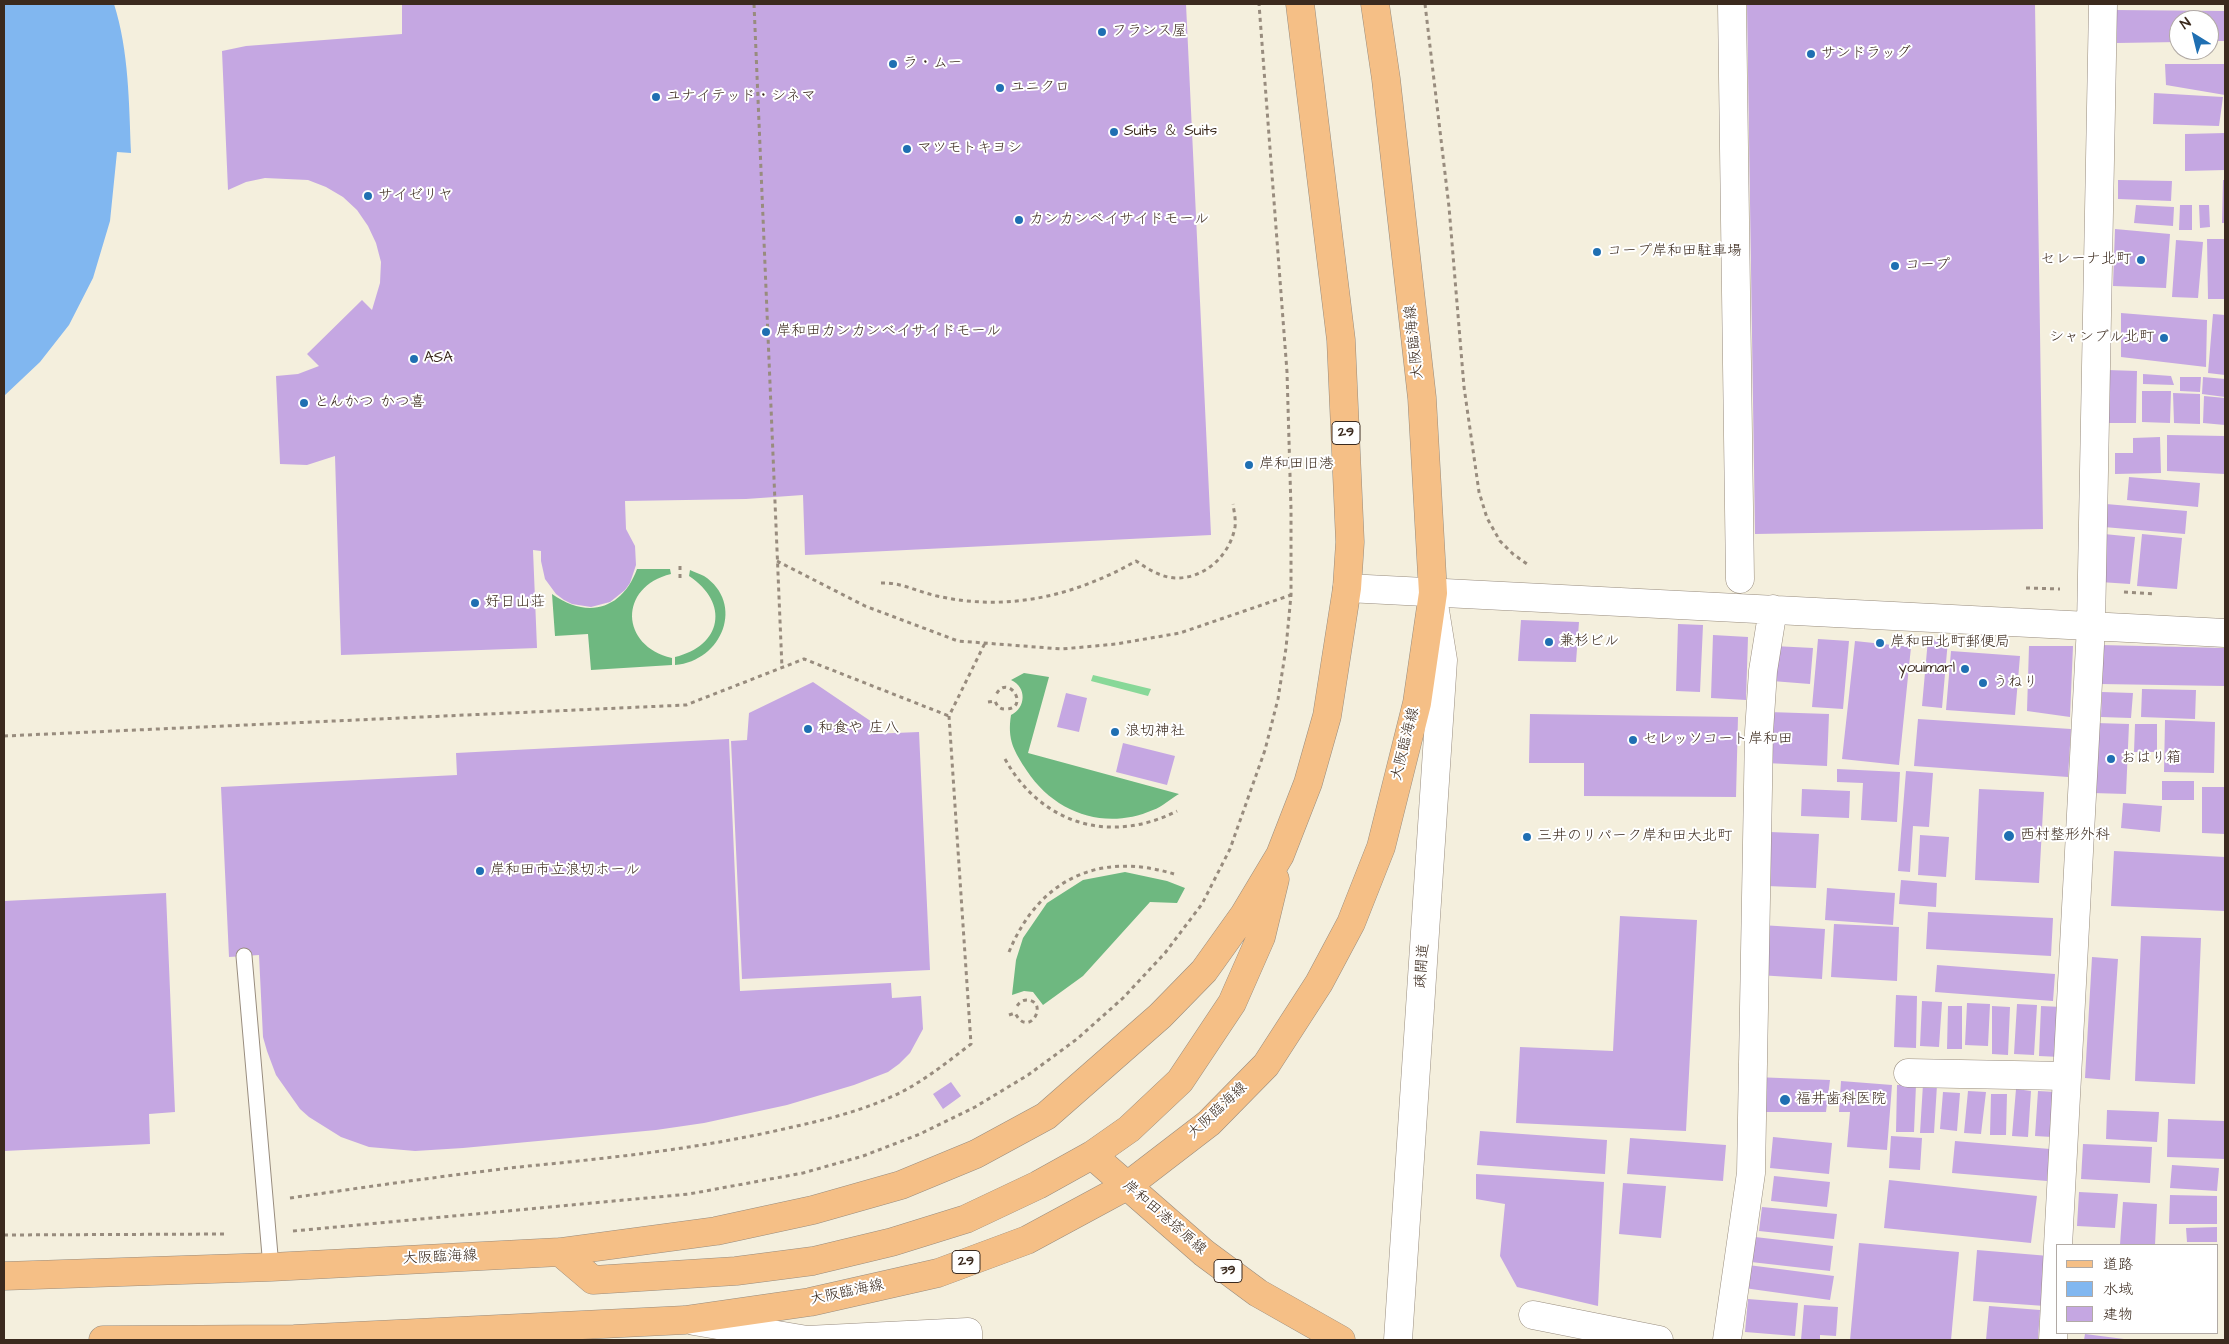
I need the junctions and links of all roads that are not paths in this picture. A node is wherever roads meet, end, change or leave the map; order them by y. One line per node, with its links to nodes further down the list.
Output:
1 (1300, 4): 6 (main road, 大阪臨海線 / 29)
2 (1375, 4): 7 (main road, 大阪臨海線 / 29)
3 (1732, 4): 5 (street)
4 (2103, 4): 9 (street)
5 (1740, 579)
6 (1347, 588): 7 (street); 11 (main road, 大阪臨海線 / 29)
7 (1433, 593): 8 (street); 16 (main road, 大阪臨海線 / 29); 27 (street, 疎開道)
8 (1773, 608): 9 (street); 29 (street)
9 (2091, 626): 10 (street); 14 (street)
10 (2225, 633)
11 (1280, 855): 15 (main road); 18 (main road, 大阪臨海線 / 29)
12 (244, 956): 19 (lane)
13 (1908, 1073): 14 (street)
14 (2066, 1076): 17 (street)
15 (1092, 1155): 16 (main road, 岸和田港塔原線 / 39); 18 (main road)
16 (1127, 1186): 23 (main road, 大阪臨海線 / 29); 26 (main road, 岸和田港塔原線 / 39)
17 (2058, 1244)
18 (560, 1252): 19 (main road, 大阪臨海線 / 29)
19 (271, 1267): 20 (main road, 大阪臨海線 / 29)
20 (4, 1276)
21 (2056, 1279): 30 (street)
22 (1533, 1315): 28 (street)
23 (685, 1320): 24 (main road, 大阪臨海線 / 29); 25 (street)
24 (103, 1340)
25 (968, 1340)
26 (1341, 1340)
27 (1398, 1340)
28 (1658, 1340)
29 (1727, 1340)
30 (2053, 1340)

